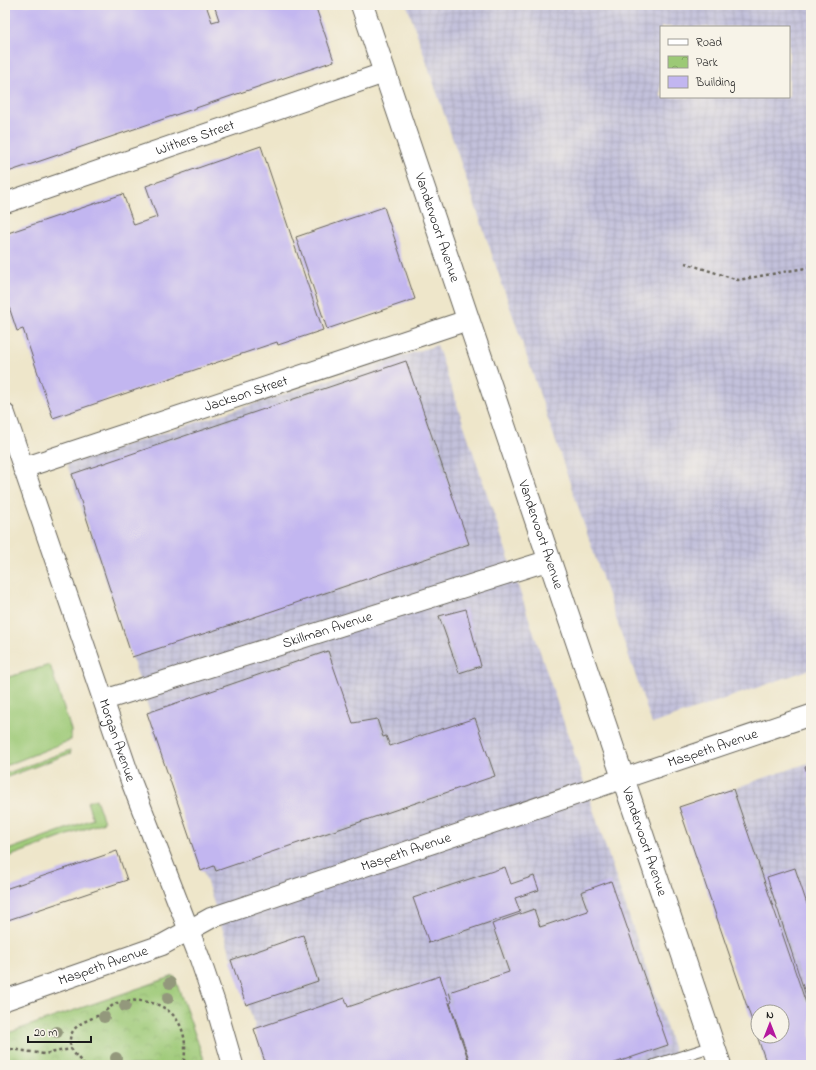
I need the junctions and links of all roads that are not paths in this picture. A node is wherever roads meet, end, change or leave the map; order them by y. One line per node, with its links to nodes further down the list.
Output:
1 (362, 5): 2 (main road, Vandervoort Avenue)
2 (384, 73): 3 (street, Withers Street); 4 (main road, Vandervoort Avenue)
3 (5, 203)
4 (468, 320): 6 (street, Jackson Street); 7 (main road, Vandervoort Avenue)
5 (5, 414): 6 (street, Morgan Avenue)
6 (23, 468): 8 (street, Morgan Avenue)
7 (550, 560): 8 (street, Skillman Avenue); 10 (main road, Vandervoort Avenue)
8 (104, 700): 11 (street, Morgan Avenue)
9 (811, 715): 10 (street, Maspeth Avenue)
10 (623, 779): 11 (street, Maspeth Avenue); 13 (main road, Vandervoort Avenue)
11 (189, 930): 12 (street, Maspeth Avenue); 14 (street, Morgan Avenue)
12 (5, 1000)
13 (717, 1055): 15 (lane)
14 (232, 1065)
15 (654, 1065)

